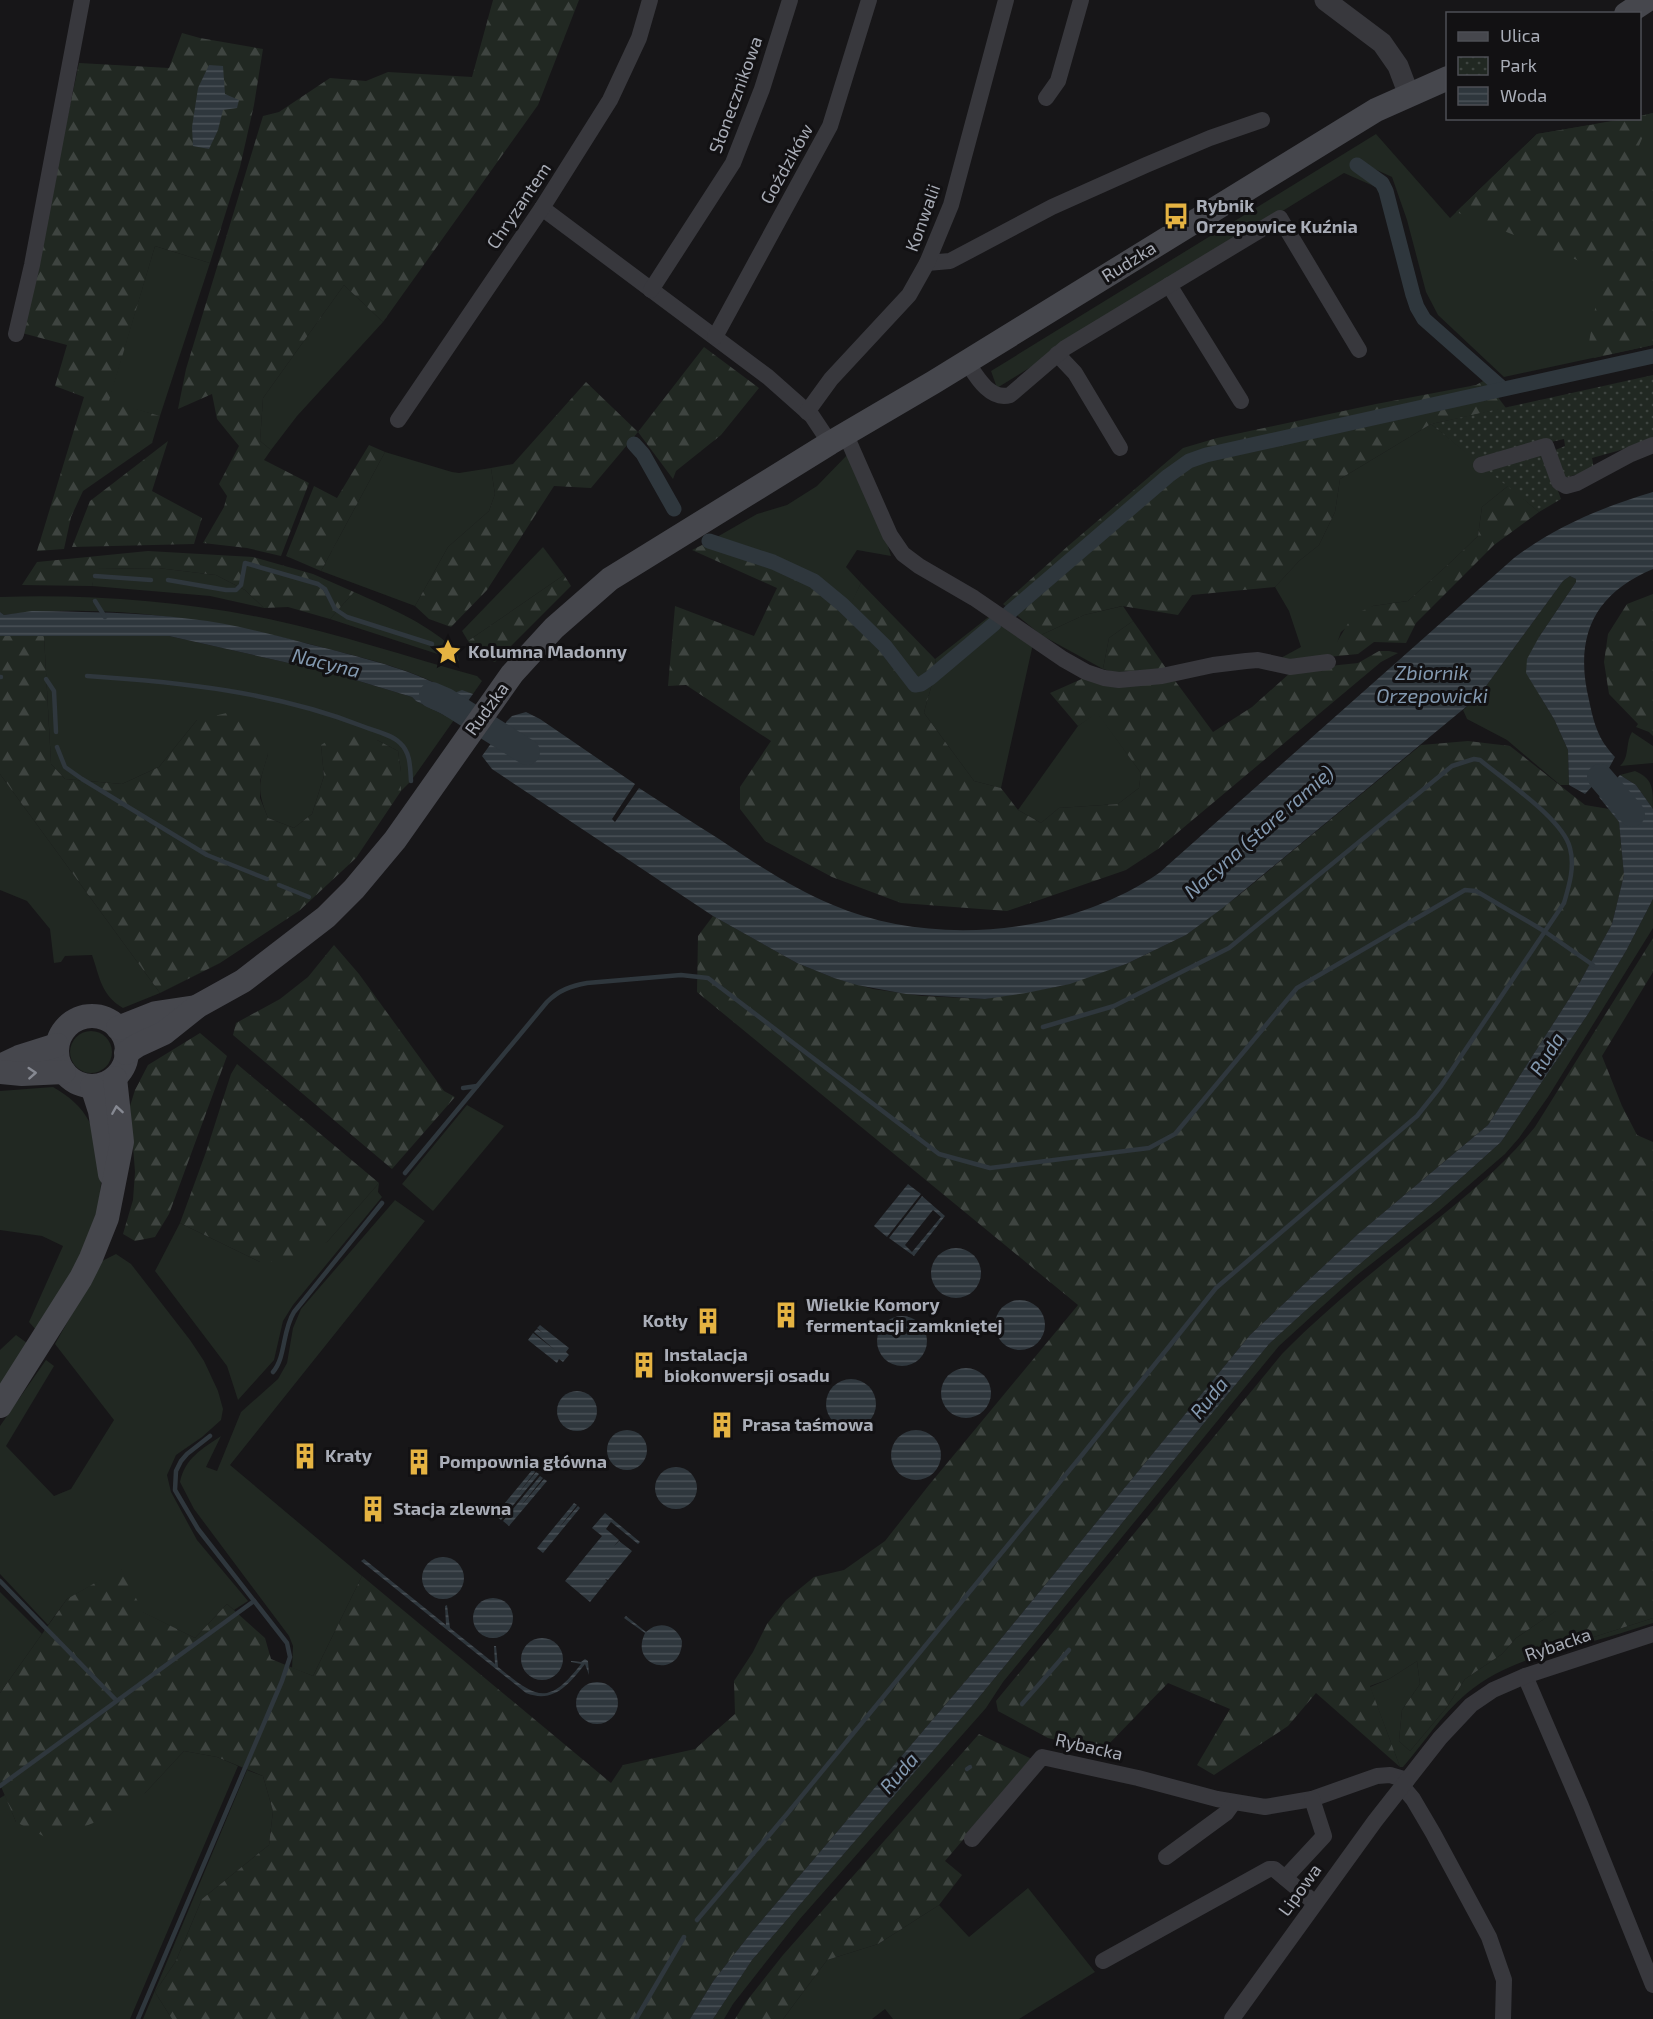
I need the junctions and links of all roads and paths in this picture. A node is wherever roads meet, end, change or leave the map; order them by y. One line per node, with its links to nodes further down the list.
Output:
1 (82, 0): 18 (street)
2 (650, 0): 14 (street, Chryzantem)
3 (790, 0): 17 (street, Słonecznikowa)
4 (869, 0): 19 (street, Goździków)
5 (1006, 0): 15 (street, Konwalii)
6 (1081, 0): 12 (street)
7 (1325, 0): 11 (street)
8 (1647, 0): 9 (main road)
9 (1629, 12)
10 (1446, 79): 11 (main road, Rudzka)
11 (1408, 95): 22 (main road, Rudzka)
12 (1046, 98)
13 (1262, 120): 15 (street)
14 (542, 208): 17 (street); 25 (street, Chryzantem)
15 (927, 263): 24 (street, Konwalii)
16 (1169, 285): 20 (street); 21 (street); 23 (street)
17 (651, 290): 19 (street)
18 (16, 334)
19 (715, 337): 24 (street)
20 (1359, 350)
21 (1057, 354): 22 (street); 28 (street)
22 (967, 362): 26 (main road, Rudzka)
23 (1241, 401)
24 (807, 412): 26 (street)
25 (398, 420)
26 (838, 438): 30 (street); 31 (main road, Rudzka)
27 (1653, 445): 29 (street)
28 (1120, 448)
29 (1481, 465)
30 (1328, 662)
31 (198, 1006): 32 (main road, Rudzka); 34 (main road, Rudzka)
32 (118, 1028): 33 (main road); 34 (main road)
33 (57, 1045): 35 (main road); 37 (main road)
34 (126, 1053): 38 (main road)
35 (0, 1066)
36 (0, 1072): 37 (main road, one-way to 37)
37 (64, 1072): 39 (main road)
38 (115, 1077): 39 (main road); 40 (main road, one-way to 38)
39 (92, 1086): 40 (main road)
40 (112, 1188): 41 (main road)
41 (0, 1406)
42 (1653, 1634): 43 (street, Rybacka)
43 (1525, 1676): 44 (street, Rybacka); 52 (street)
44 (1405, 1783): 45 (street, Rybacka); 50 (street, Lipowa); 54 (street)
45 (1312, 1800): 46 (street, Rybacka); 49 (street)
46 (1234, 1802): 47 (street, Rybacka); 48 (street)
47 (972, 1839)
48 (1166, 1857)
49 (1285, 1878): 50 (street); 51 (street)
50 (1315, 1903): 53 (street, Lipowa)
51 (1103, 1961)
52 (1653, 1984)
53 (1232, 2019)
54 (1503, 2019)

